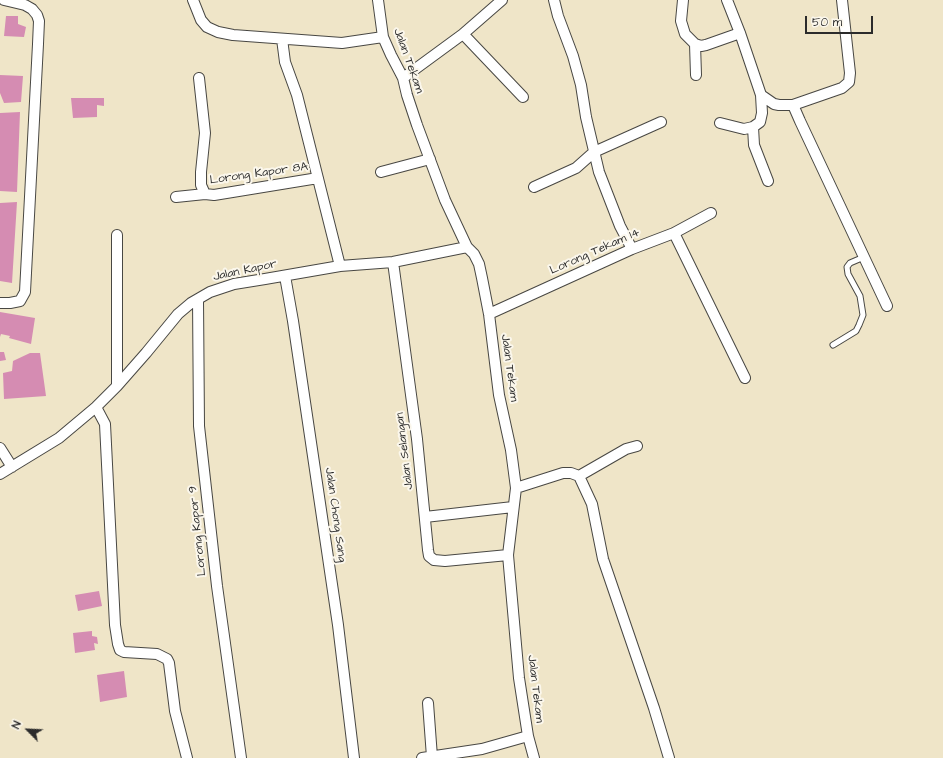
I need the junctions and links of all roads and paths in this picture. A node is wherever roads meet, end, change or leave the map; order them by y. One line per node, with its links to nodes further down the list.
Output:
1 (4, 0): 41 (street)
2 (193, 0): 12 (street)
3 (378, 0): 11 (street, Jalan Tekam)
4 (502, 0): 10 (street)
5 (554, 0): 23 (street)
6 (683, 0): 13 (street)
7 (727, 0): 9 (street)
8 (842, 0): 19 (street)
9 (740, 33): 13 (street); 17 (street)
10 (463, 34): 16 (street); 18 (street)
11 (384, 37): 12 (street); 16 (street, Jalan Tekam)
12 (282, 39): 26 (street)
13 (695, 44): 14 (street)
14 (696, 75)
15 (199, 78): 29 (street, Lorong Kapor 8A)
16 (403, 78): 24 (street, Jalan Tekam)
17 (761, 95): 19 (street); 22 (street)
18 (523, 96)
19 (793, 105): 36 (street)
20 (661, 122): 23 (street)
21 (720, 123): 22 (street)
22 (753, 127): 27 (street)
23 (594, 152): 28 (street); 35 (street)
24 (430, 159): 25 (street); 34 (street, Jalan Tekam)
25 (381, 172)
26 (318, 178): 29 (street, Lorong Kapor 8A); 38 (street)
27 (768, 181)
28 (534, 187)
29 (205, 194): 30 (street, Lorong Kapor 8A)
30 (176, 197)
31 (711, 213): 32 (street, Lorong Tekam 14)
32 (674, 233): 35 (street, Lorong Tekam 14); 45 (street)
33 (117, 235): 46 (street)
34 (467, 247): 37 (street, Jalan Kapor); 43 (street, Jalan Tekam)
35 (632, 249): 43 (street, Lorong Tekam 14)
36 (864, 257): 42 (street); 44 (lane)
37 (393, 262): 38 (street, Jalan Kapor); 55 (street, Jalan Selangan)
38 (340, 266): 39 (street, Jalan Kapor)
39 (285, 276): 40 (street, Jalan Kapor); 62 (street, Jalan Chong Sang)
40 (198, 299): 46 (street, Jalan Kapor); 61 (street, Lorong Kapor 9)
41 (0, 303)
42 (887, 306)
43 (489, 314): 53 (street, Jalan Tekam)
44 (833, 345)
45 (745, 378)
46 (117, 386): 47 (street, Jalan Kapor)
47 (96, 407): 50 (street, Jalan Kapor); 60 (street)
48 (637, 446): 52 (street)
49 (0, 448): 50 (street)
50 (12, 467): 51 (street, Jalan Kapor)
51 (0, 474)
52 (579, 476): 53 (street); 64 (street)
53 (516, 488): 54 (street, Jalan Tekam)
54 (513, 507): 55 (street); 56 (street, Jalan Tekam)
55 (425, 517): 56 (street, Jalan Selangan)
56 (508, 554): 58 (street, Jalan Tekam)
57 (428, 703): 59 (street)
58 (528, 736): 59 (street); 63 (street, Jalan Tekam)
59 (433, 757)
60 (188, 758)
61 (241, 758)
62 (354, 758)
63 (534, 758)
64 (669, 758)

